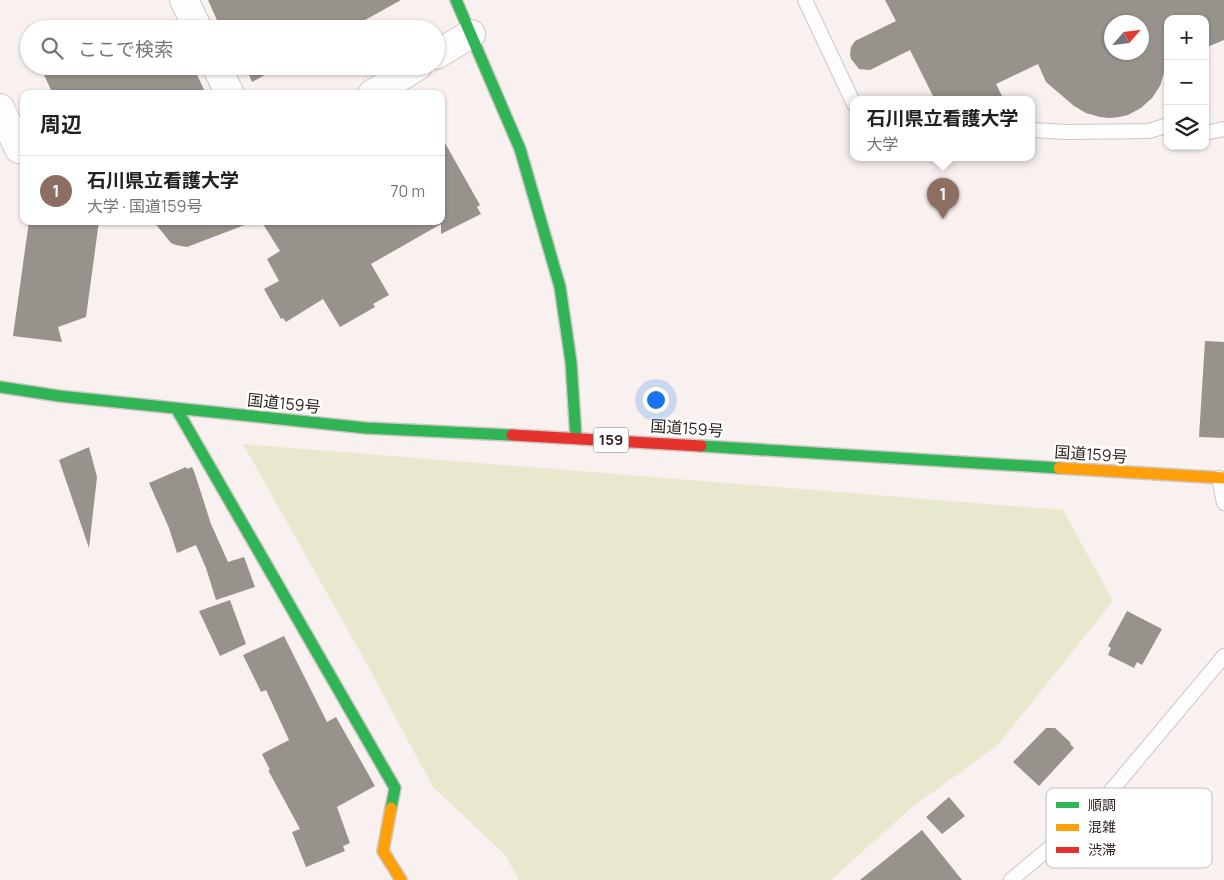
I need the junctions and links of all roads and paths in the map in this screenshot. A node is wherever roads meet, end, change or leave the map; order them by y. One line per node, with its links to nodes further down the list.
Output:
1 (184, 0): 4 (street)
2 (456, 0): 5 (main road)
3 (805, 0): 11 (lane)
4 (194, 20)
5 (471, 34): 6 (street); 20 (main road)
6 (445, 50)
7 (220, 75): 9 (street)
8 (403, 75): 10 (street)
9 (228, 90)
10 (379, 90)
11 (850, 96)
12 (0, 108): 17 (street)
13 (1164, 126): 15 (lane)
14 (1224, 129): 16 (lane)
15 (1035, 130)
16 (1209, 132)
17 (14, 148)
18 (0, 387): 19 (main road, 国道159号 / 159)
19 (176, 408): 20 (main road, 国道159号 / 159); 26 (main road)
20 (576, 438): 21 (main road, 国道159号 / 159)
21 (1222, 478): 22 (lane)
22 (1224, 503)
23 (1224, 656): 24 (lane)
24 (1113, 788)
25 (1046, 851): 27 (lane)
26 (401, 880)
27 (1011, 880)

